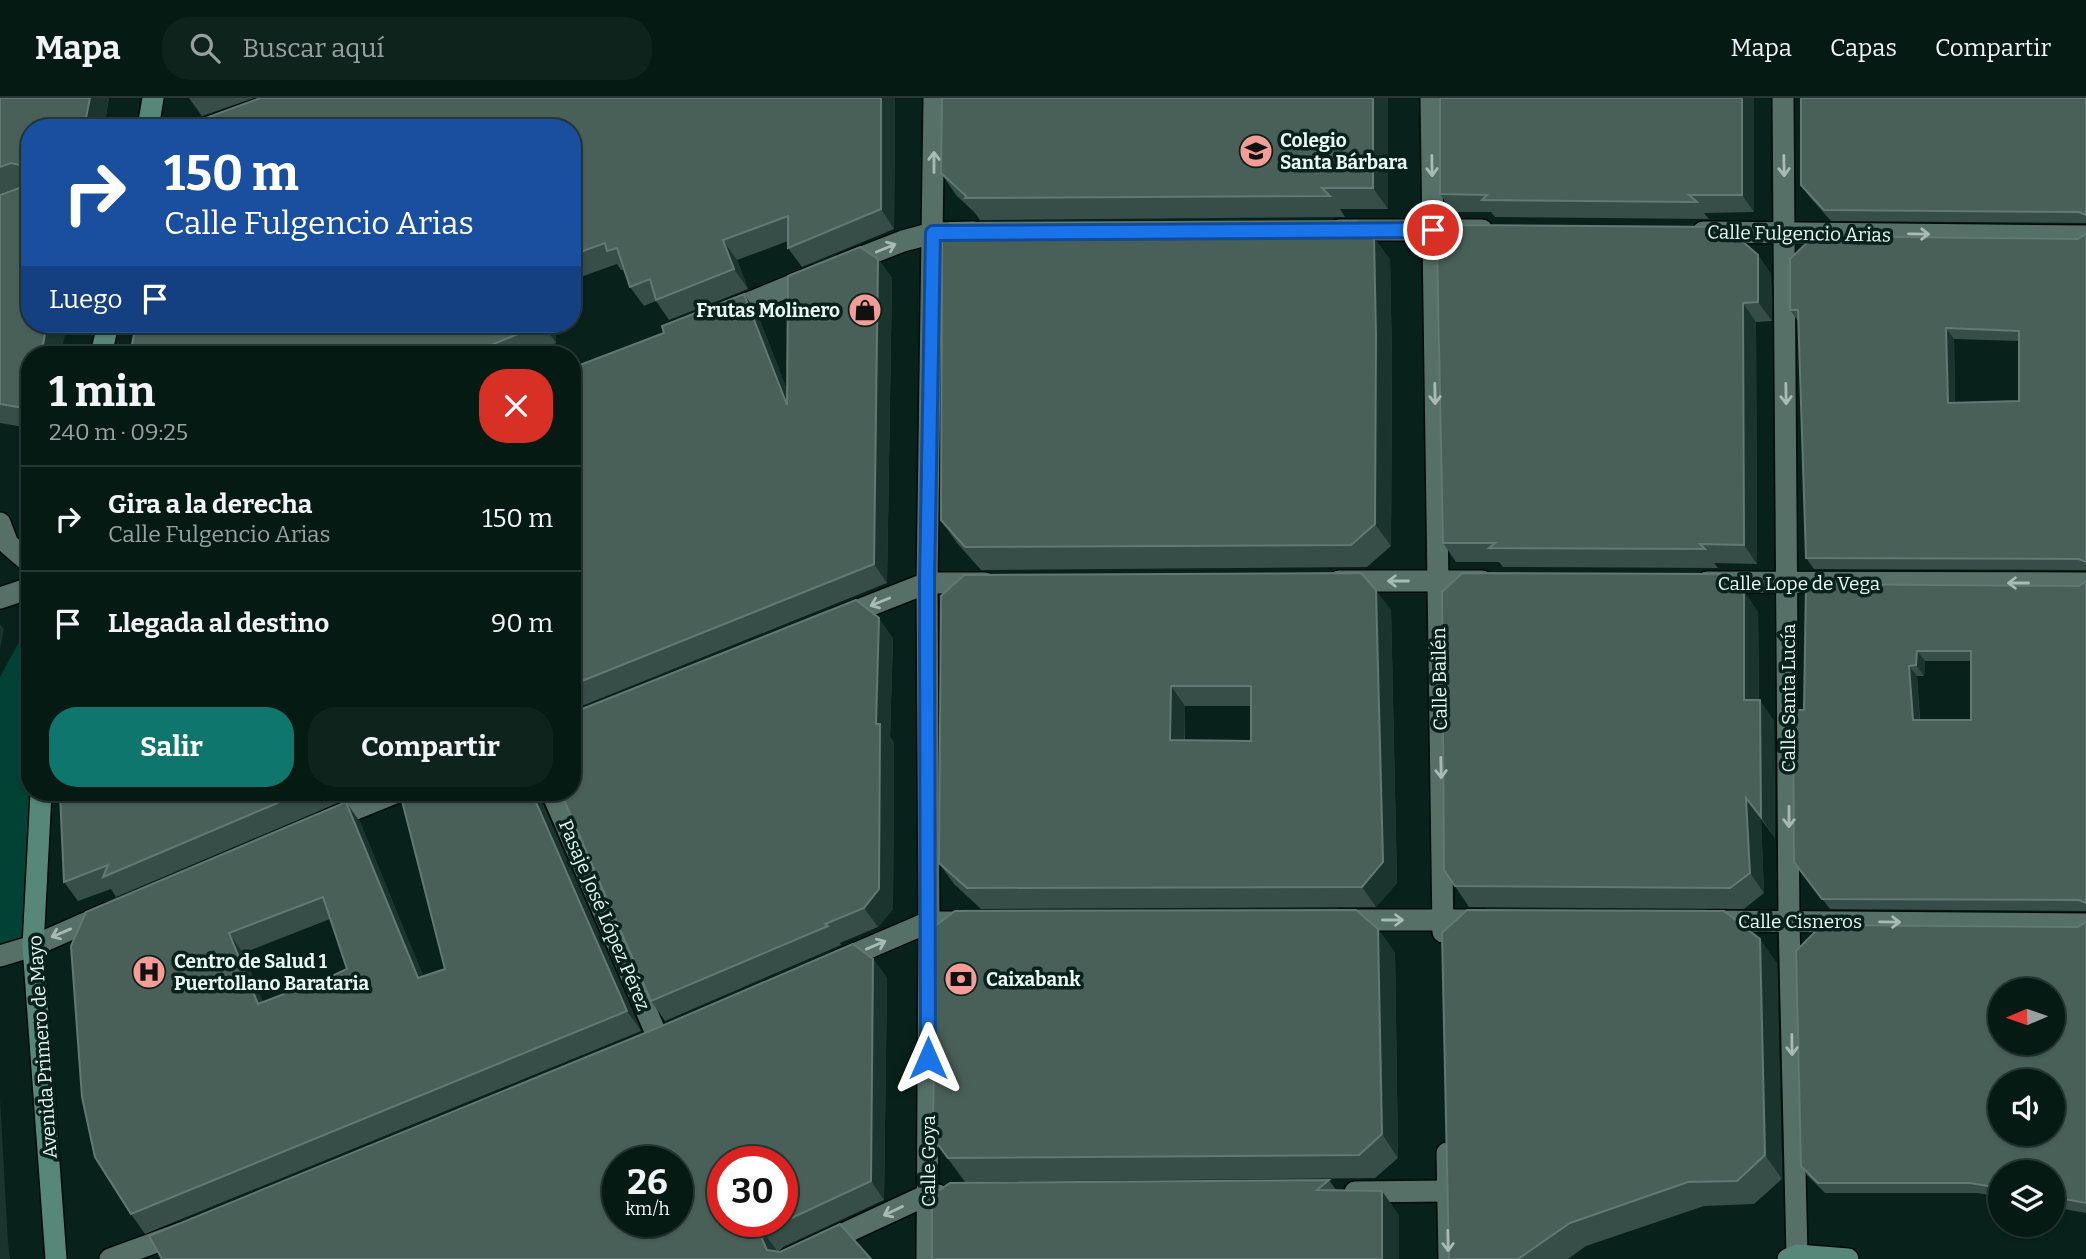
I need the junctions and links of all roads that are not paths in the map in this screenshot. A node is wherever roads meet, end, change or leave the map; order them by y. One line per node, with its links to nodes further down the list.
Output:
1 (153, 98): 6 (street)
2 (290, 98): 7 (street)
3 (934, 98): 14 (street, Calle Goya, one-way to 3)
4 (1431, 98): 8 (street, Calle Bailén, one-way to 8)
5 (1783, 98): 13 (street, Calle Santa Lucía, one-way to 13)
6 (150, 119)
7 (232, 119)
8 (1433, 230): 9 (street); 10 (street); 19 (street, Calle Bailén, one-way to 19)
9 (1501, 230)
10 (1322, 231)
11 (989, 232): 14 (street)
12 (1676, 232): 13 (street, Calle Fulgencio Arias)
13 (1785, 232): 15 (street, Calle Fulgencio Arias, one-way to 15); 25 (street, Calle Santa Lucía, one-way to 25)
14 (933, 233): 16 (street, one-way to 14); 23 (street, Calle Goya)
15 (2086, 236)
16 (699, 322)
17 (0, 523): 18 (street)
18 (21, 555)
19 (1437, 580): 20 (street, one-way to 20); 21 (street); 36 (street, Calle Bailén, one-way to 36)
20 (1313, 581)
21 (1505, 581)
22 (1680, 582): 25 (street, Calle Lope de Vega)
23 (927, 583): 24 (street); 29 (street, one-way to 29); 40 (street, Calle Goya)
24 (1010, 583)
25 (1788, 583): 26 (street, Calle Lope de Vega, one-way to 25); 39 (street, Calle Santa Lucía, one-way to 39)
26 (2086, 583)
27 (21, 592): 28 (street)
28 (0, 598)
29 (813, 628)
30 (41, 801): 43 (street, Avenida Primero de Mayo)
31 (376, 801): 33 (street)
32 (556, 801): 47 (street, Pasaje José López Pérez)
33 (308, 829)
34 (121, 908): 43 (street, one-way to 43)
35 (1318, 920): 36 (street, one-way to 36)
36 (1443, 920): 37 (street); 44 (street, Calle Bailén)
37 (1499, 920)
38 (1692, 921): 39 (street, Calle Cisneros)
39 (1789, 921): 42 (street, Calle Cisneros, one-way to 42); 55 (street, Calle Santa Lucía, one-way to 55)
40 (929, 922): 41 (street); 46 (street, one-way to 40); 51 (street, Calle Goya)
41 (984, 922)
42 (2086, 924)
43 (33, 946): 45 (street); 56 (street, Avenida Primero de Mayo)
44 (1444, 947)
45 (0, 956)
46 (818, 970)
47 (633, 1048)
48 (1447, 1137): 49 (street)
49 (1447, 1191): 50 (street); 60 (street, one-way to 60)
50 (1338, 1192)
51 (928, 1195): 52 (street); 58 (street, one-way to 58); 59 (street, Calle Goya)
52 (955, 1195)
53 (201, 1225): 54 (street)
54 (154, 1252): 57 (street)
55 (1793, 1257): 61 (street)
56 (56, 1259)
57 (110, 1259)
58 (789, 1259)
59 (927, 1259)
60 (1449, 1259)
61 (1848, 1259)

